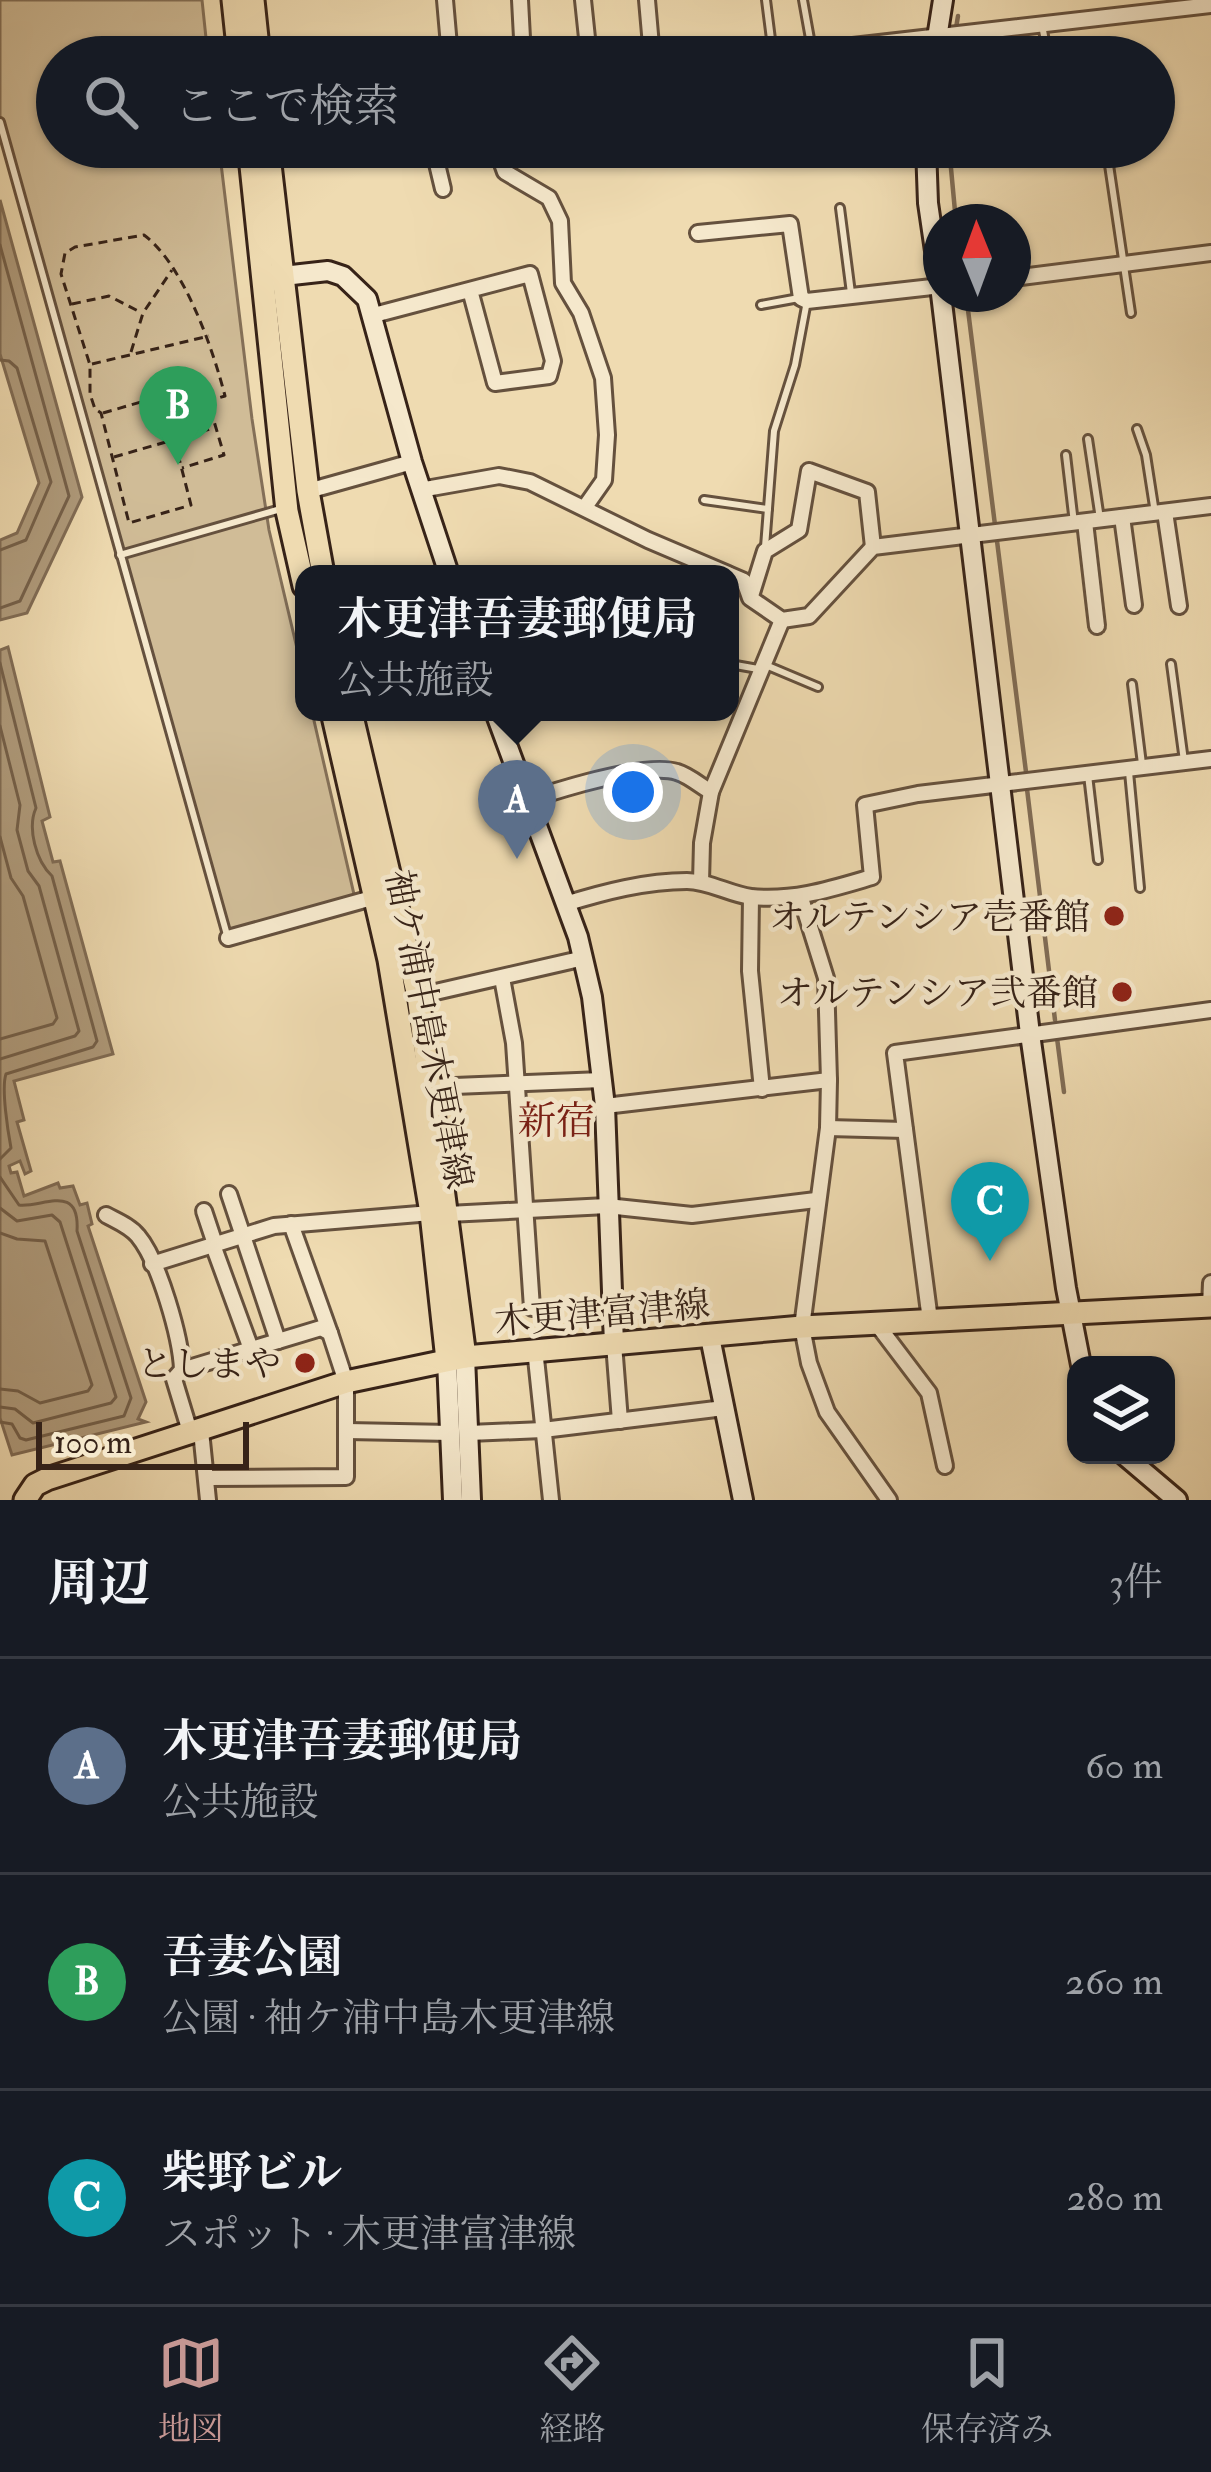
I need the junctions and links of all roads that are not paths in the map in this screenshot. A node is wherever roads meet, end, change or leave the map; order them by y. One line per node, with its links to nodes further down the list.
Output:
1 (232, 0): 12 (main road)
2 (254, 0): 13 (main road)
3 (445, 0): 14 (street)
4 (520, 0): 15 (street)
5 (583, 0): 16 (street)
6 (647, 0): 17 (street)
7 (766, 0): 18 (lane)
8 (803, 0): 19 (lane)
9 (943, 0): 20 (street)
10 (1211, 5): 11 (street)
11 (1042, 25): 21 (street); 22 (lane)
12 (236, 36)
13 (257, 36)
14 (448, 36)
15 (522, 36)
16 (587, 36)
17 (650, 36)
18 (770, 36)
19 (809, 36)
20 (938, 36)
21 (989, 36)
22 (1044, 36)
23 (0, 122): 63 (lane)
24 (253, 168): 37 (main road)
25 (269, 168): 37 (main road)
26 (438, 168): 30 (street)
27 (504, 168): 54 (street)
28 (927, 168): 31 (street)
29 (1109, 168): 35 (lane)
30 (442, 189)
31 (928, 204)
32 (841, 208): 40 (lane)
33 (698, 233): 41 (street)
34 (1211, 253): 35 (street)
35 (1125, 265): 36 (street); 44 (lane)
36 (1031, 276)
37 (273, 277): 45 (street); 51 (main road); 55 (main road)
38 (470, 290): 38 (street); 45 (street)
39 (923, 291): 40 (street)
40 (851, 297): 41 (street)
41 (804, 299): 42 (lane); 56 (lane)
42 (761, 305)
43 (944, 312): 60 (street)
44 (1131, 313)
45 (374, 315): 49 (street)
46 (1137, 429): 57 (lane)
47 (1088, 439): 59 (lane)
48 (1066, 455): 59 (lane)
49 (412, 463): 50 (street); 51 (street)
50 (420, 490): 54 (street); 66 (street)
51 (308, 491): 65 (main road)
52 (704, 500): 56 (lane)
53 (1211, 506): 57 (street)
54 (586, 507): 67 (street)
55 (288, 508): 63 (lane); 64 (main road)
56 (768, 509): 62 (lane)
57 (1160, 512): 58 (street); 71 (street)
58 (1122, 517): 59 (street); 70 (street)
59 (1087, 522): 60 (street); 73 (street)
60 (971, 536): 61 (street); 86 (street)
61 (873, 548): 62 (street); 72 (street)
62 (765, 551): 69 (street)
63 (120, 555): 96 (lane)
64 (300, 565)
65 (320, 565)
66 (446, 565)
67 (708, 565)
68 (739, 578): 69 (street)
69 (751, 598): 72 (street)
70 (1134, 605)
71 (1178, 606)
72 (782, 620): 76 (street)
73 (1097, 626)
74 (1171, 664): 83 (lane)
75 (739, 665): 76 (lane)
76 (763, 667): 78 (lane); 87 (street)
77 (1132, 684): 84 (lane)
78 (818, 687)
79 (334, 721): 92 (main road, 袖ケ浦中島木更津線)
80 (353, 721): 92 (main road, 袖ケ浦中島木更津線)
81 (498, 721): 88 (street)
82 (1211, 760): 83 (street)
83 (1184, 763): 84 (street)
84 (1136, 769): 85 (street); 91 (lane)
85 (1088, 775): 86 (street); 89 (lane)
86 (1001, 785): 94 (street); 101 (street)
87 (711, 792): 88 (street); 90 (street)
88 (525, 801): 95 (street)
89 (1098, 860)
90 (701, 882): 93 (street); 95 (street)
91 (1140, 888)
92 (383, 896): 96 (street); 99 (main road, 袖ケ浦中島木更津線); 115 (main road, 袖ケ浦中島木更津線)
93 (751, 897): 94 (street); 106 (street)
94 (801, 898): 103 (street)
95 (565, 904): 97 (street)
96 (228, 938)
97 (584, 958): 98 (street); 102 (street)
98 (502, 979): 99 (street); 104 (street)
99 (418, 996): 105 (main road, 袖ケ浦中島木更津線)
100 (1211, 1010): 101 (street)
101 (1030, 1034): 109 (street); 124 (street)
102 (602, 1080): 104 (street); 107 (street)
103 (829, 1080): 106 (street); 108 (street)
104 (517, 1085): 105 (street); 113 (street)
105 (430, 1087): 115 (main road, 袖ケ浦中島木更津線)
106 (762, 1089): 107 (street)
107 (604, 1106): 112 (street)
108 (828, 1128): 109 (street); 111 (street)
109 (905, 1130): 125 (street)
110 (229, 1194): 118 (street)
111 (816, 1200): 112 (street); 127 (street)
112 (607, 1206): 113 (street); 131 (street)
113 (526, 1210): 115 (street); 123 (street)
114 (203, 1211): 119 (street)
115 (440, 1213): 117 (street); 135 (main road, 袖ケ浦中島木更津線)
116 (106, 1215): 120 (street)
117 (291, 1224): 118 (street); 128 (street)
118 (242, 1236): 119 (street); 130 (street)
119 (214, 1245): 120 (street); 132 (street)
120 (152, 1264): 136 (street)
121 (1211, 1282): 122 (street)
122 (1210, 1306): 124 (main road, 木更津富津線)
123 (532, 1308)
124 (1072, 1315): 125 (main road, 木更津富津線); 134 (street)
125 (930, 1320): 126 (main road, 木更津富津線)
126 (876, 1323): 127 (main road, 木更津富津線); 145 (street)
127 (802, 1327): 129 (main road, 木更津富津線); 153 (street)
128 (330, 1333): 130 (street); 137 (street)
129 (710, 1337): 131 (main road, 木更津富津線); 138 (street)
130 (278, 1341): 132 (street)
131 (614, 1343): 133 (main road, 木更津富津線); 139 (street)
132 (251, 1349): 136 (street)
133 (536, 1349): 135 (main road, 木更津富津線); 140 (street)
134 (1079, 1356)
135 (456, 1359): 137 (main road, 木更津富津線); 143 (street)
136 (182, 1370): 142 (street)
137 (346, 1382): 141 (street); 142 (main road, 木更津富津線)
138 (724, 1408): 139 (street); 152 (street)
139 (620, 1421): 140 (street)
140 (543, 1430): 143 (street); 151 (street)
141 (347, 1432): 143 (street); 146 (street)
142 (196, 1433): 146 (street); 147 (main road, 木更津富津線)
143 (460, 1433): 149 (street); 150 (street)
144 (1135, 1464): 154 (street)
145 (945, 1466)
146 (208, 1478): 148 (street)
147 (25, 1500)
148 (208, 1500)
149 (453, 1500)
150 (471, 1500)
151 (551, 1500)
152 (743, 1500)
153 (889, 1500)
154 (1177, 1500)

